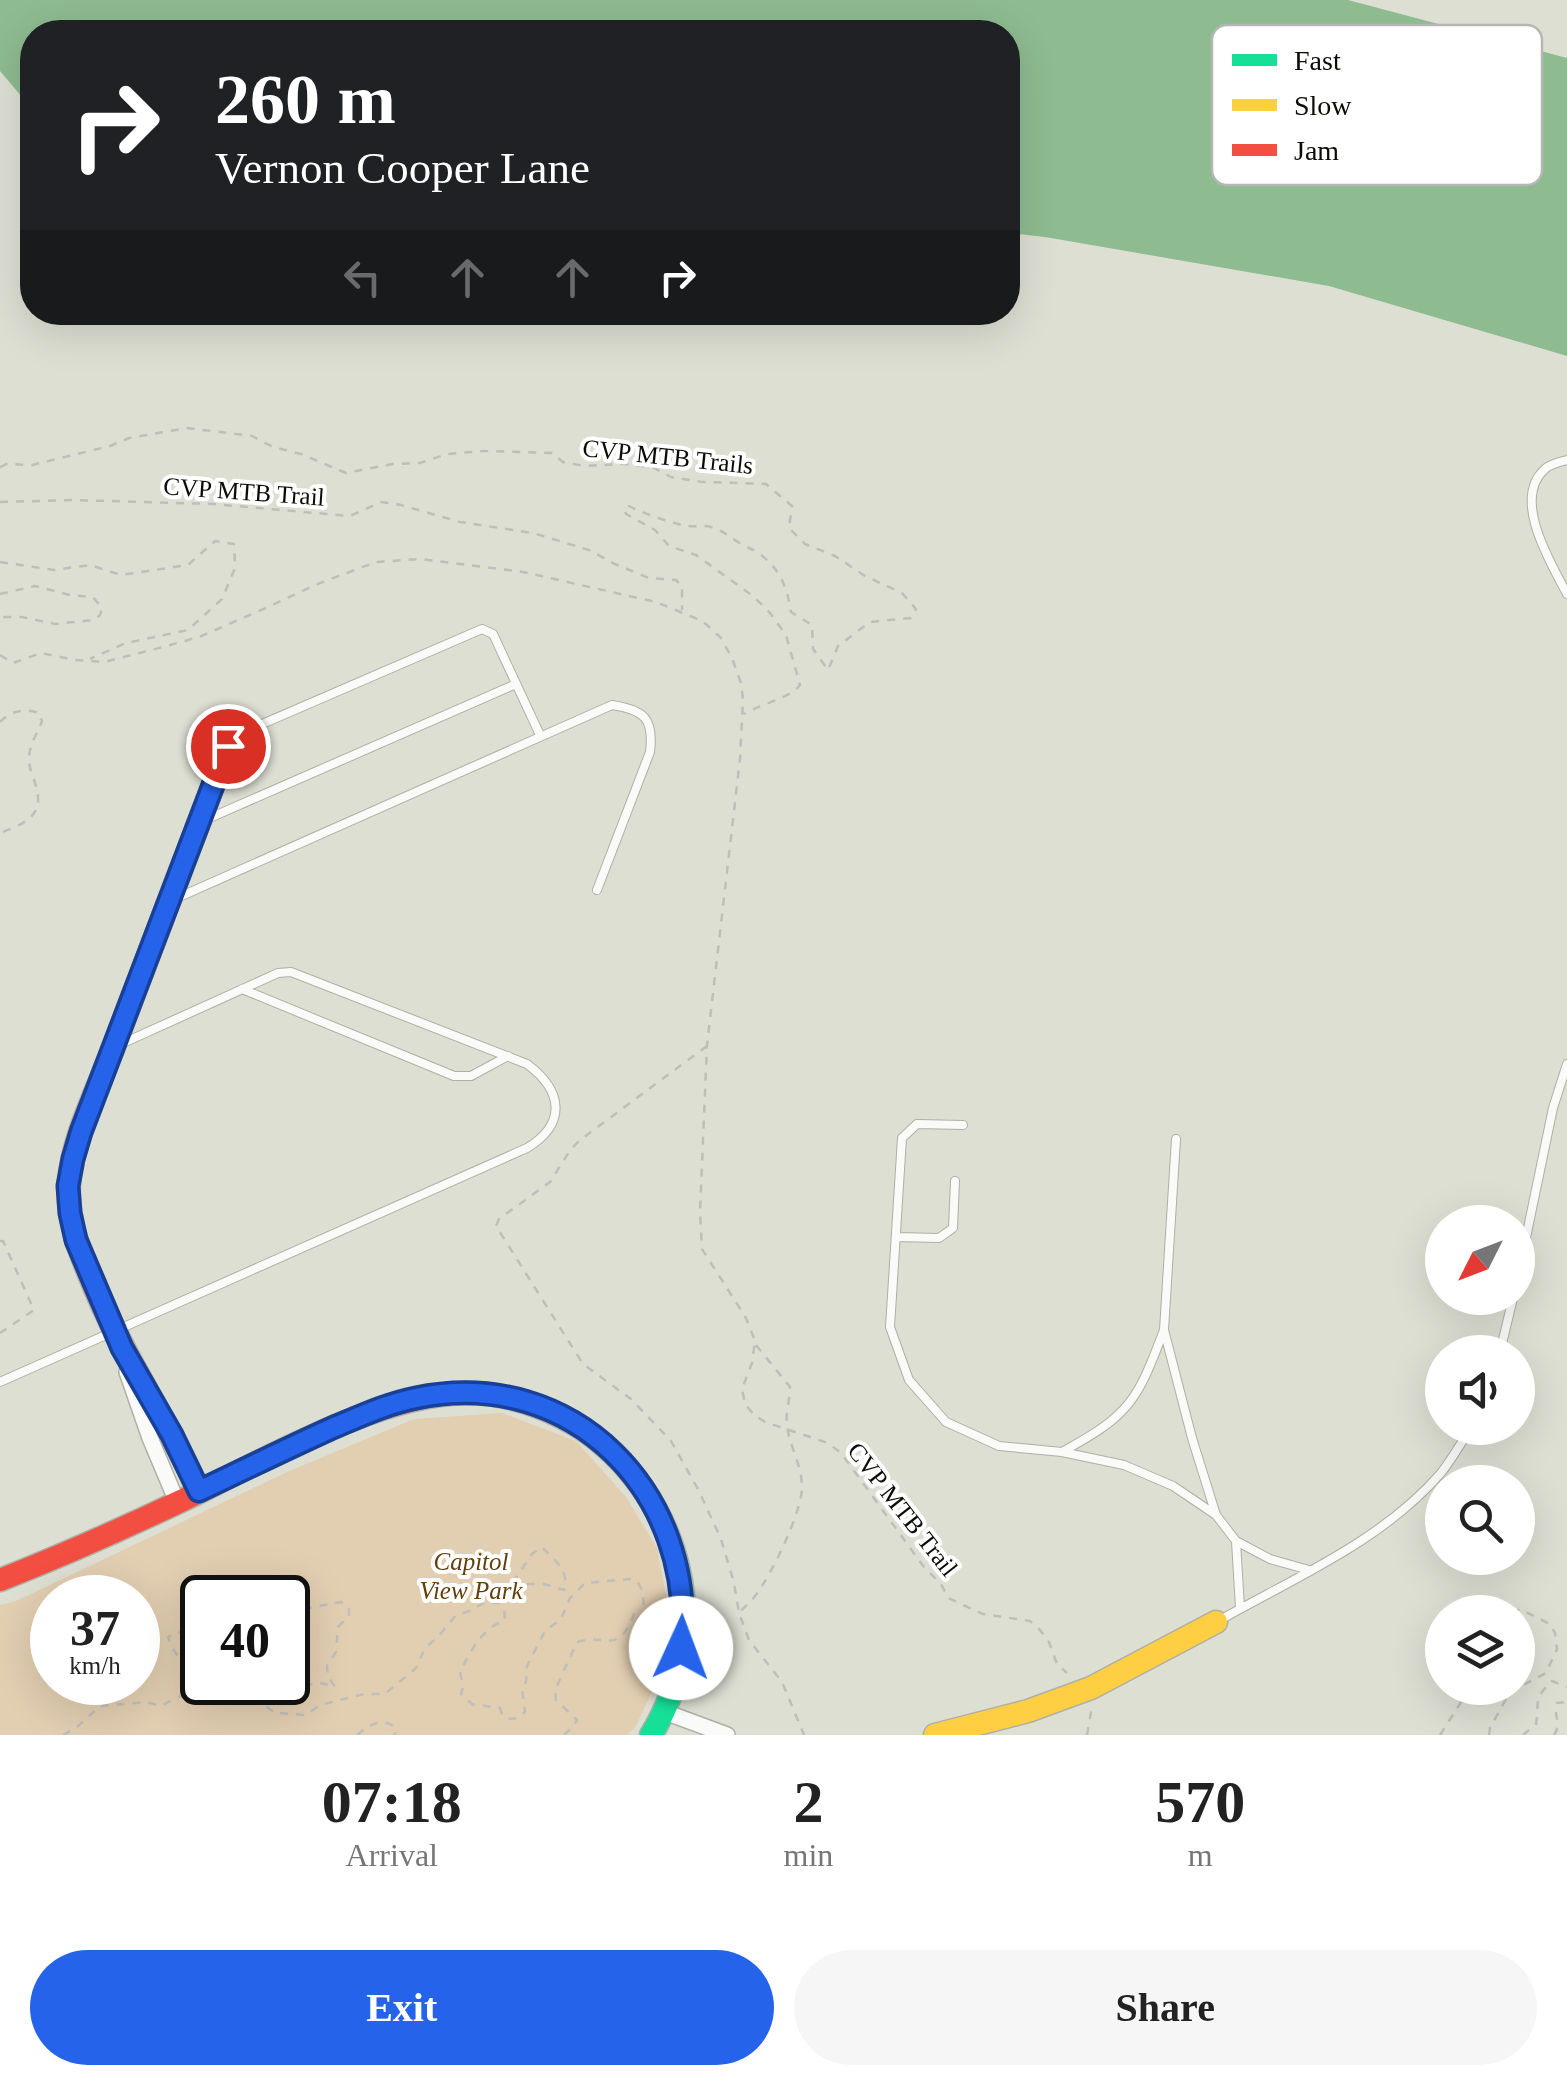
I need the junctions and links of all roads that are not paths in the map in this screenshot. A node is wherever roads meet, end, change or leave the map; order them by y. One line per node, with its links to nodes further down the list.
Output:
1 (1567, 460): 2 (lane)
2 (1567, 594)
3 (516, 684): 4 (lane); 5 (lane); 6 (lane)
4 (540, 736): 7 (lane); 8 (lane)
5 (228, 746): 6 (street)
6 (198, 823): 8 (street)
7 (597, 890)
8 (168, 902): 10 (street)
9 (242, 989): 10 (lane); 11 (lane); 11 (lane)
10 (112, 1048): 18 (street)
11 (508, 1056): 18 (lane)
12 (1567, 1064): 16 (lane)
13 (964, 1125): 17 (lane)
14 (1176, 1139): 19 (lane)
15 (955, 1181): 17 (lane)
16 (1533, 1205)
17 (896, 1237): 22 (lane)
18 (114, 1330): 20 (lane); 23 (street); 24 (street)
19 (1164, 1330): 22 (lane); 25 (lane)
20 (0, 1382)
21 (1460, 1445): 27 (lane)
22 (1062, 1452): 25 (lane)
23 (199, 1491): 24 (street); 31 (street)
24 (178, 1502): 28 (street)
25 (1216, 1515): 26 (lane)
26 (1236, 1542): 27 (lane); 29 (lane)
27 (1309, 1570): 29 (lane)
28 (0, 1580)
29 (1240, 1608): 30 (lane)
30 (1216, 1622): 34 (street)
31 (665, 1712): 32 (street); 33 (street)
32 (651, 1735)
33 (727, 1735)
34 (935, 1735)

